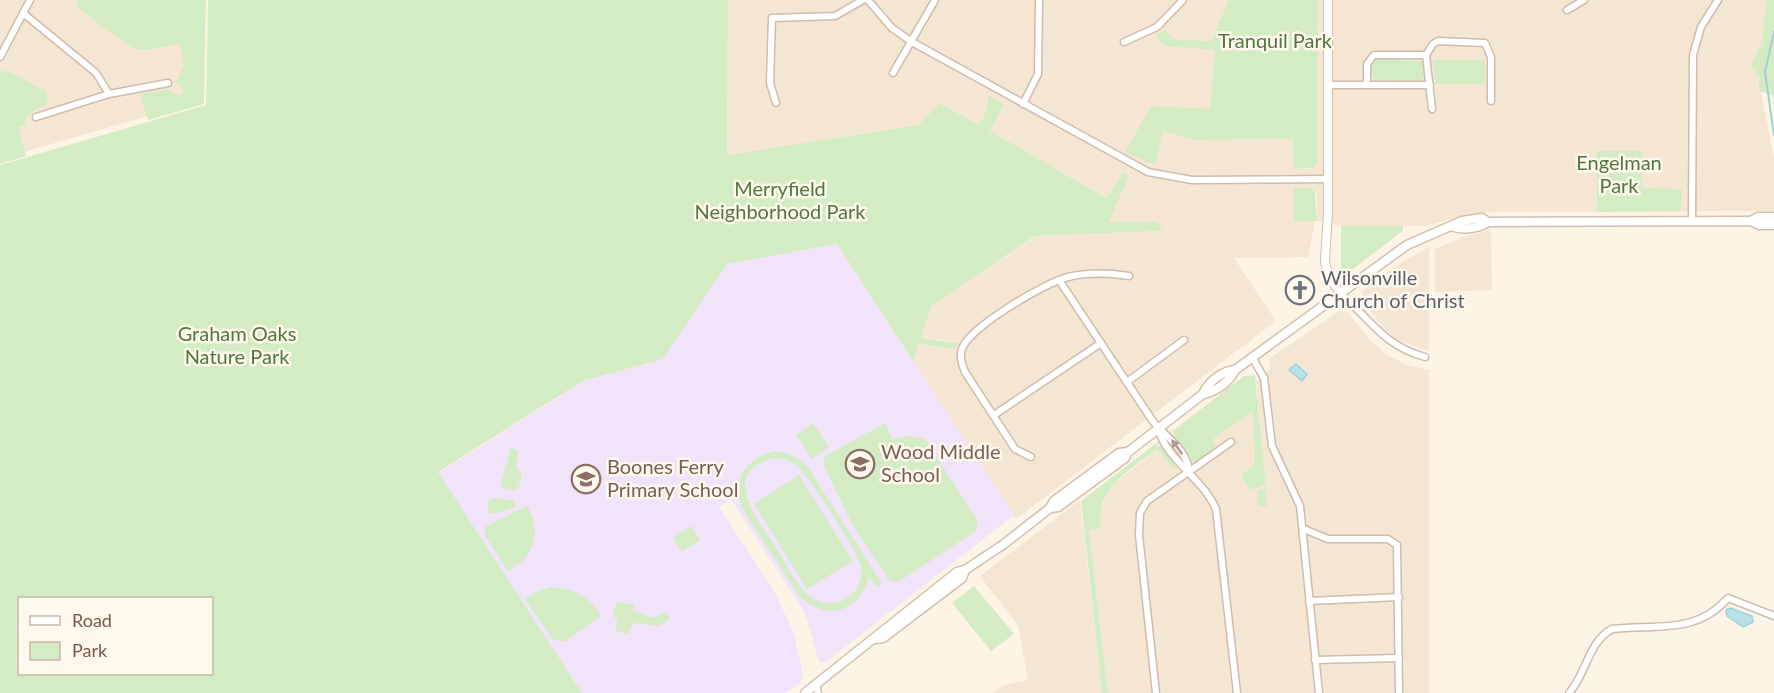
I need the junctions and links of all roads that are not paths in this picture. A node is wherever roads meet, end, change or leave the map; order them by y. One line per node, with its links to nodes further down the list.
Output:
1 (30, 0): 11 (street)
2 (864, 0): 23 (street)
3 (868, 0): 12 (street)
4 (935, 0): 12 (street)
5 (1039, 0): 24 (street)
6 (1184, 0): 13 (street)
7 (1328, 0): 18 (street)
8 (1584, 0): 10 (street)
9 (1718, 0): 29 (street)
10 (1567, 10)
11 (23, 13): 15 (street); 21 (street)
12 (912, 42): 16 (street); 24 (street)
13 (1124, 42)
14 (1426, 55): 19 (street); 20 (street); 22 (street)
15 (0, 57)
16 (893, 73)
17 (168, 83): 21 (street)
18 (1328, 85): 19 (street); 27 (street)
19 (1367, 85): 20 (street)
20 (1430, 85): 25 (street)
21 (109, 94): 26 (street)
22 (1491, 101)
23 (776, 103)
24 (1023, 104): 27 (street)
25 (1431, 109)
26 (36, 117)
27 (1328, 179): 34 (street)
28 (1774, 217): 30 (main road)
29 (1692, 221): 30 (main road); 34 (main road)
30 (1751, 221): 31 (main road)
31 (1774, 225)
32 (1129, 276): 33 (street)
33 (1059, 280): 36 (street); 40 (street)
34 (1341, 294): 37 (main road); 38 (street)
35 (1184, 340): 39 (street)
36 (1101, 343): 39 (street); 40 (street)
37 (1252, 357): 41 (main road); 45 (street)
38 (1425, 357)
39 (1126, 382): 41 (street)
40 (994, 415): 43 (street)
41 (1158, 428): 44 (street); 51 (main road)
42 (1231, 442): 44 (street)
43 (1031, 458)
44 (1189, 470): 53 (street); 54 (street)
45 (1304, 529): 46 (street); 47 (street)
46 (1399, 597): 47 (street); 49 (street)
47 (1309, 601): 50 (street)
48 (1774, 616): 57 (street)
49 (1399, 658): 50 (street); 56 (street)
50 (1315, 660): 55 (street)
51 (817, 688): 52 (main road)
52 (805, 693)
53 (1156, 693)
54 (1237, 693)
55 (1319, 693)
56 (1399, 693)
57 (1569, 693)

